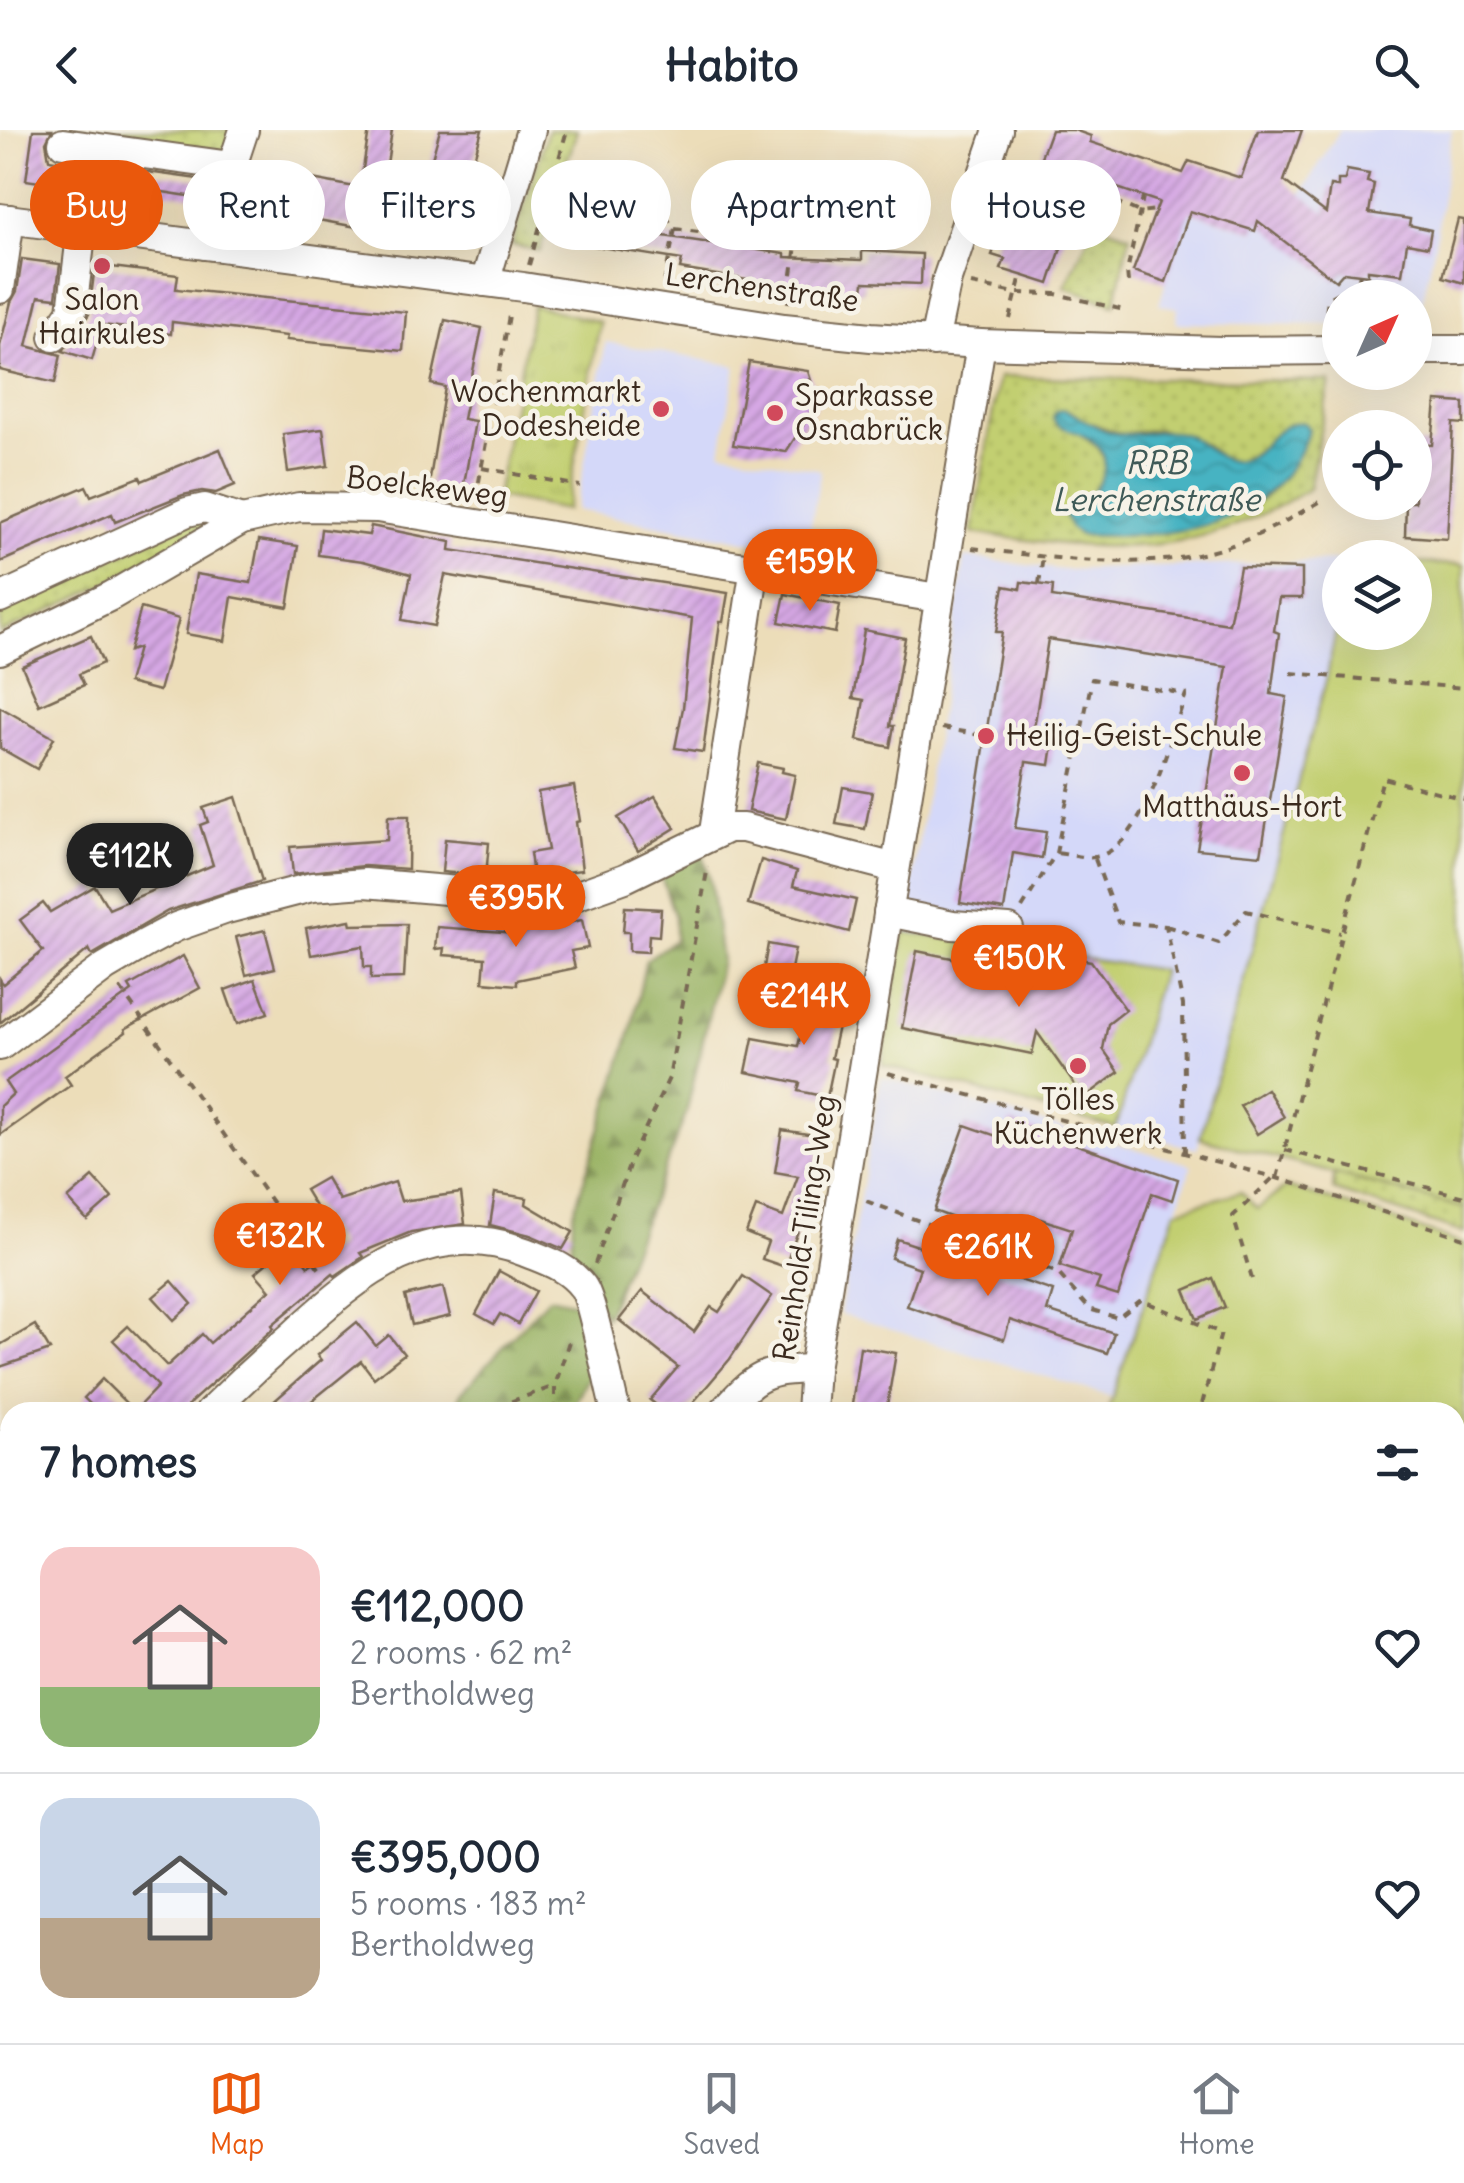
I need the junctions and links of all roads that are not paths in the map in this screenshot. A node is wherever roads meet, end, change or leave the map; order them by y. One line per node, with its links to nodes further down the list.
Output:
1 (244, 130): 6 (street)
2 (532, 130): 11 (street)
3 (998, 130): 14 (street)
4 (63, 144): 5 (street)
5 (185, 160)
6 (233, 160)
7 (5, 218): 8 (street, Lerchenstraße); 12 (street)
8 (30, 221)
9 (79, 250): 13 (street)
10 (237, 250): 11 (street, Lerchenstraße)
11 (485, 282): 14 (street, Lerchenstraße)
12 (0, 290)
13 (54, 337)
14 (934, 342): 15 (street, Lerchenstraße)
15 (981, 344): 16 (street, Lerchenstraße); 22 (street, Reinhold-Tiling-Weg)
16 (1322, 350)
17 (1432, 350): 18 (street)
18 (1464, 350)
19 (242, 520): 20 (street, Boelckeweg); 21 (street); 23 (street, Boelckeweg)
20 (755, 568): 22 (street, Boelckeweg); 24 (street)
21 (0, 598)
22 (938, 598): 25 (street, Reinhold-Tiling-Weg)
23 (0, 650)
24 (714, 832): 25 (street); 28 (street)
25 (895, 868): 26 (street, Reinhold-Tiling-Weg)
26 (888, 912): 27 (street); 29 (street, Reinhold-Tiling-Weg)
27 (1009, 929)
28 (0, 1046)
29 (814, 1369): 32 (street); 33 (street, Reinhold-Tiling-Weg)
30 (221, 1402): 31 (street)
31 (614, 1402)
32 (732, 1402)
33 (811, 1402)

